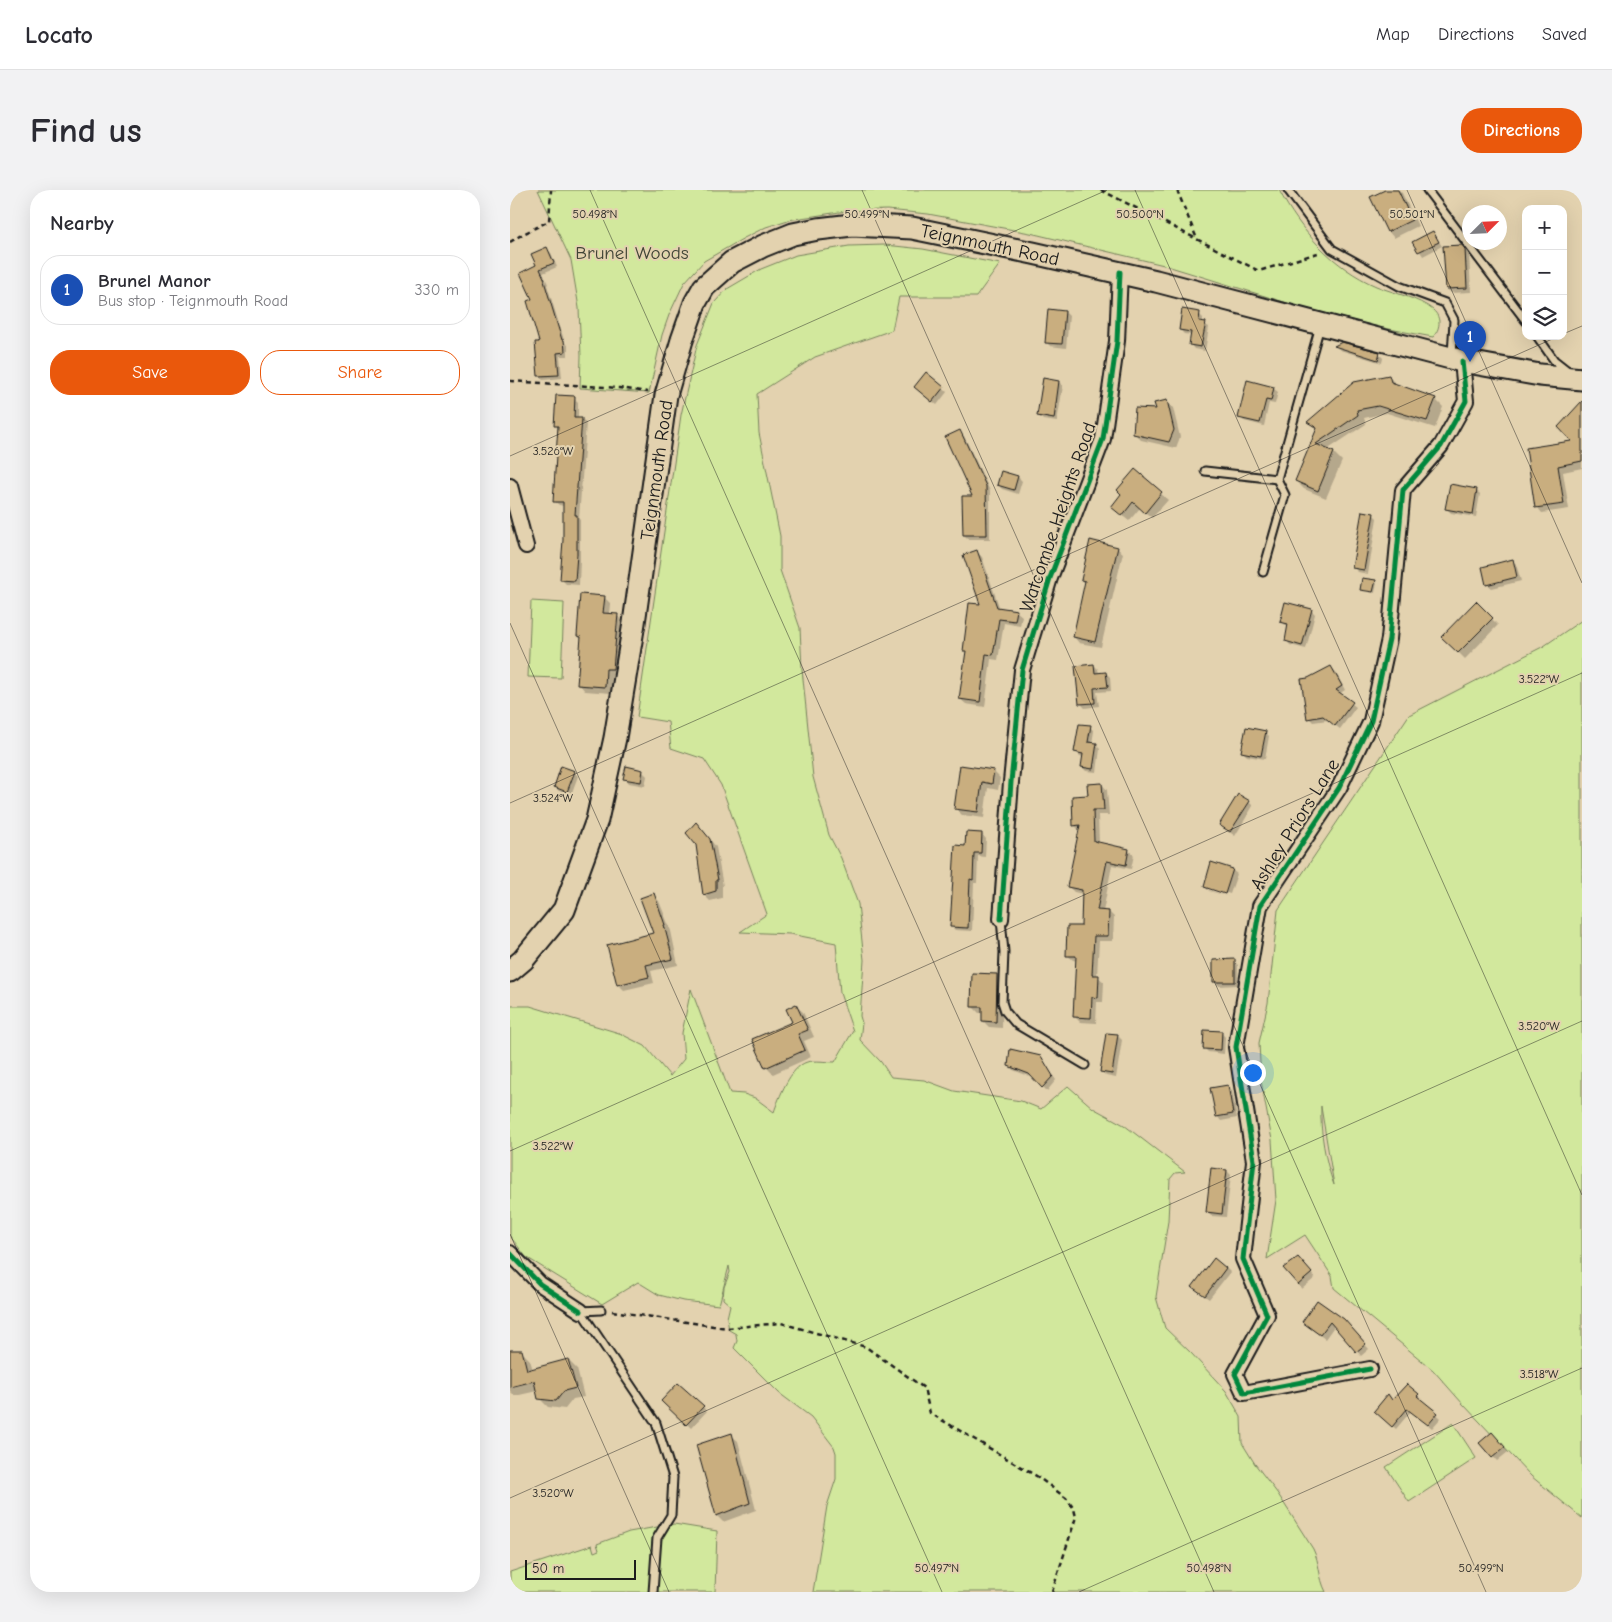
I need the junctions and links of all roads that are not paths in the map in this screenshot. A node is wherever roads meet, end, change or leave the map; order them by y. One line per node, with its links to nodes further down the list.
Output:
1 (1288, 190): 7 (lane)
2 (1427, 190): 4 (lane)
3 (1120, 272): 5 (main road, Teignmouth Road); 14 (street, Watcombe Heights Road); 15 (main road, Teignmouth Road)
4 (1522, 316)
5 (1321, 324): 7 (main road, Teignmouth Road); 10 (lane)
6 (1540, 340): 8 (lane)
7 (1457, 359): 8 (main road, Teignmouth Road); 20 (street, Ashley Priors Lane)
8 (1580, 381)
9 (1205, 472): 10 (lane)
10 (1277, 479): 13 (lane)
11 (510, 486): 12 (street)
12 (526, 546)
13 (1263, 572)
14 (1001, 919): 16 (lane)
15 (510, 971)
16 (1085, 1065)
17 (510, 1254): 19 (street)
18 (600, 1310): 19 (lane)
19 (581, 1311): 21 (lane)
20 (1370, 1369)
21 (653, 1592)

